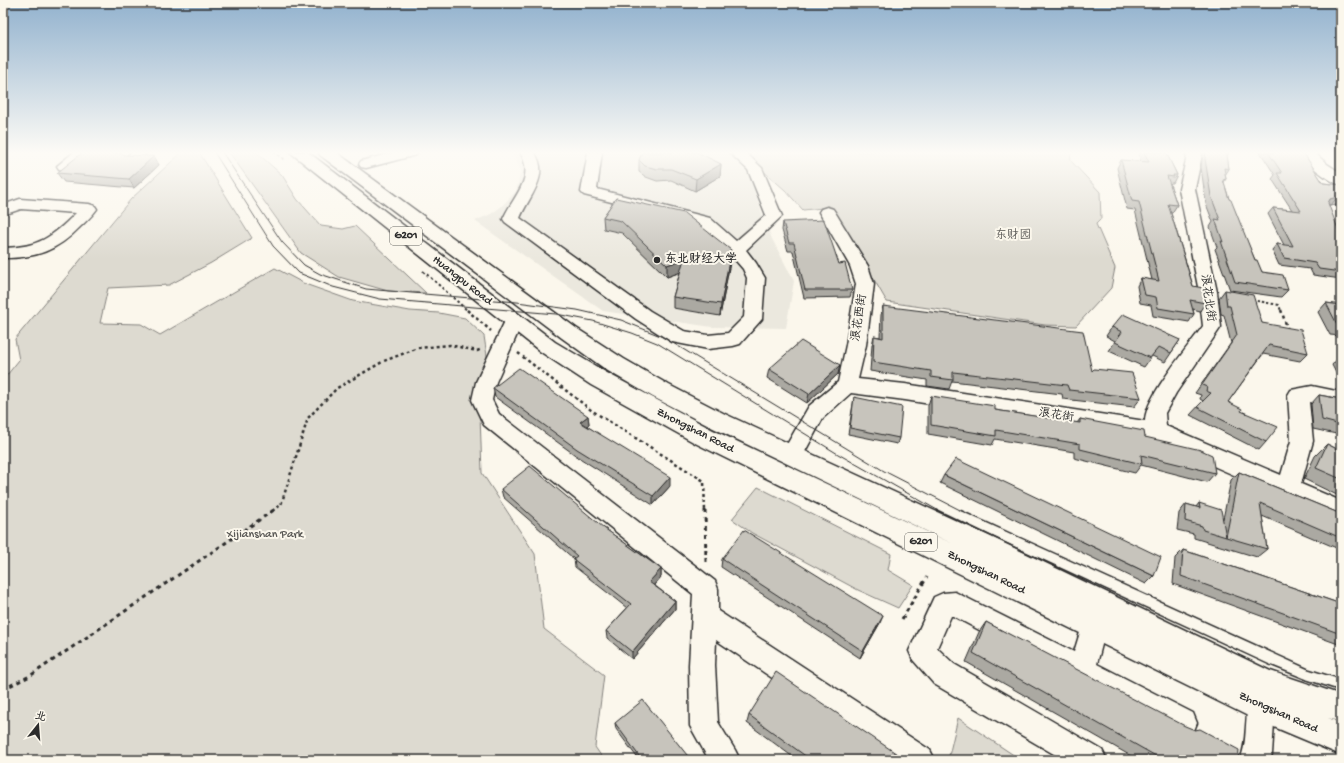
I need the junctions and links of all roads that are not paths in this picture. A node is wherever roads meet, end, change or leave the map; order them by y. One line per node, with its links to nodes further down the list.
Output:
1 (331, 188): 14 (highway, Huangpu Road / G201)
2 (374, 188): 13 (highway, Huangpu Road / G201)
3 (529, 188): 11 (street)
4 (591, 188): 11 (street)
5 (763, 188): 11 (street)
6 (1187, 188): 17 (street, 浪花北街)
7 (3, 210): 12 (street)
8 (1332, 210): 10 (street)
9 (827, 212): 15 (street, 浪花西街)
10 (1341, 235)
11 (736, 250)
12 (3, 253)
13 (535, 308): 18 (highway, Zhongshan Road / G201)
14 (509, 331): 21 (street); 22 (highway, Zhongshan Road / G201)
15 (847, 384): 17 (street, 浪花街); 18 (street)
16 (1341, 400): 19 (street)
17 (1154, 431): 19 (street, 浪花街)
18 (792, 455): 25 (highway, Zhongshan Road / G201)
19 (1289, 488): 20 (street, 浪花街)
20 (1341, 512)
21 (704, 617): 29 (street); 30 (street)
22 (1094, 625): 23 (street); 24 (highway, Zhongshan Road / G201)
23 (1082, 670): 26 (street); 31 (street)
24 (1261, 706): 27 (highway, Zhongshan Road / G201); 28 (street)
25 (1341, 707)
26 (1183, 723)
27 (1341, 739)
28 (1261, 758)
29 (725, 760)
30 (920, 760)
31 (1092, 760)

